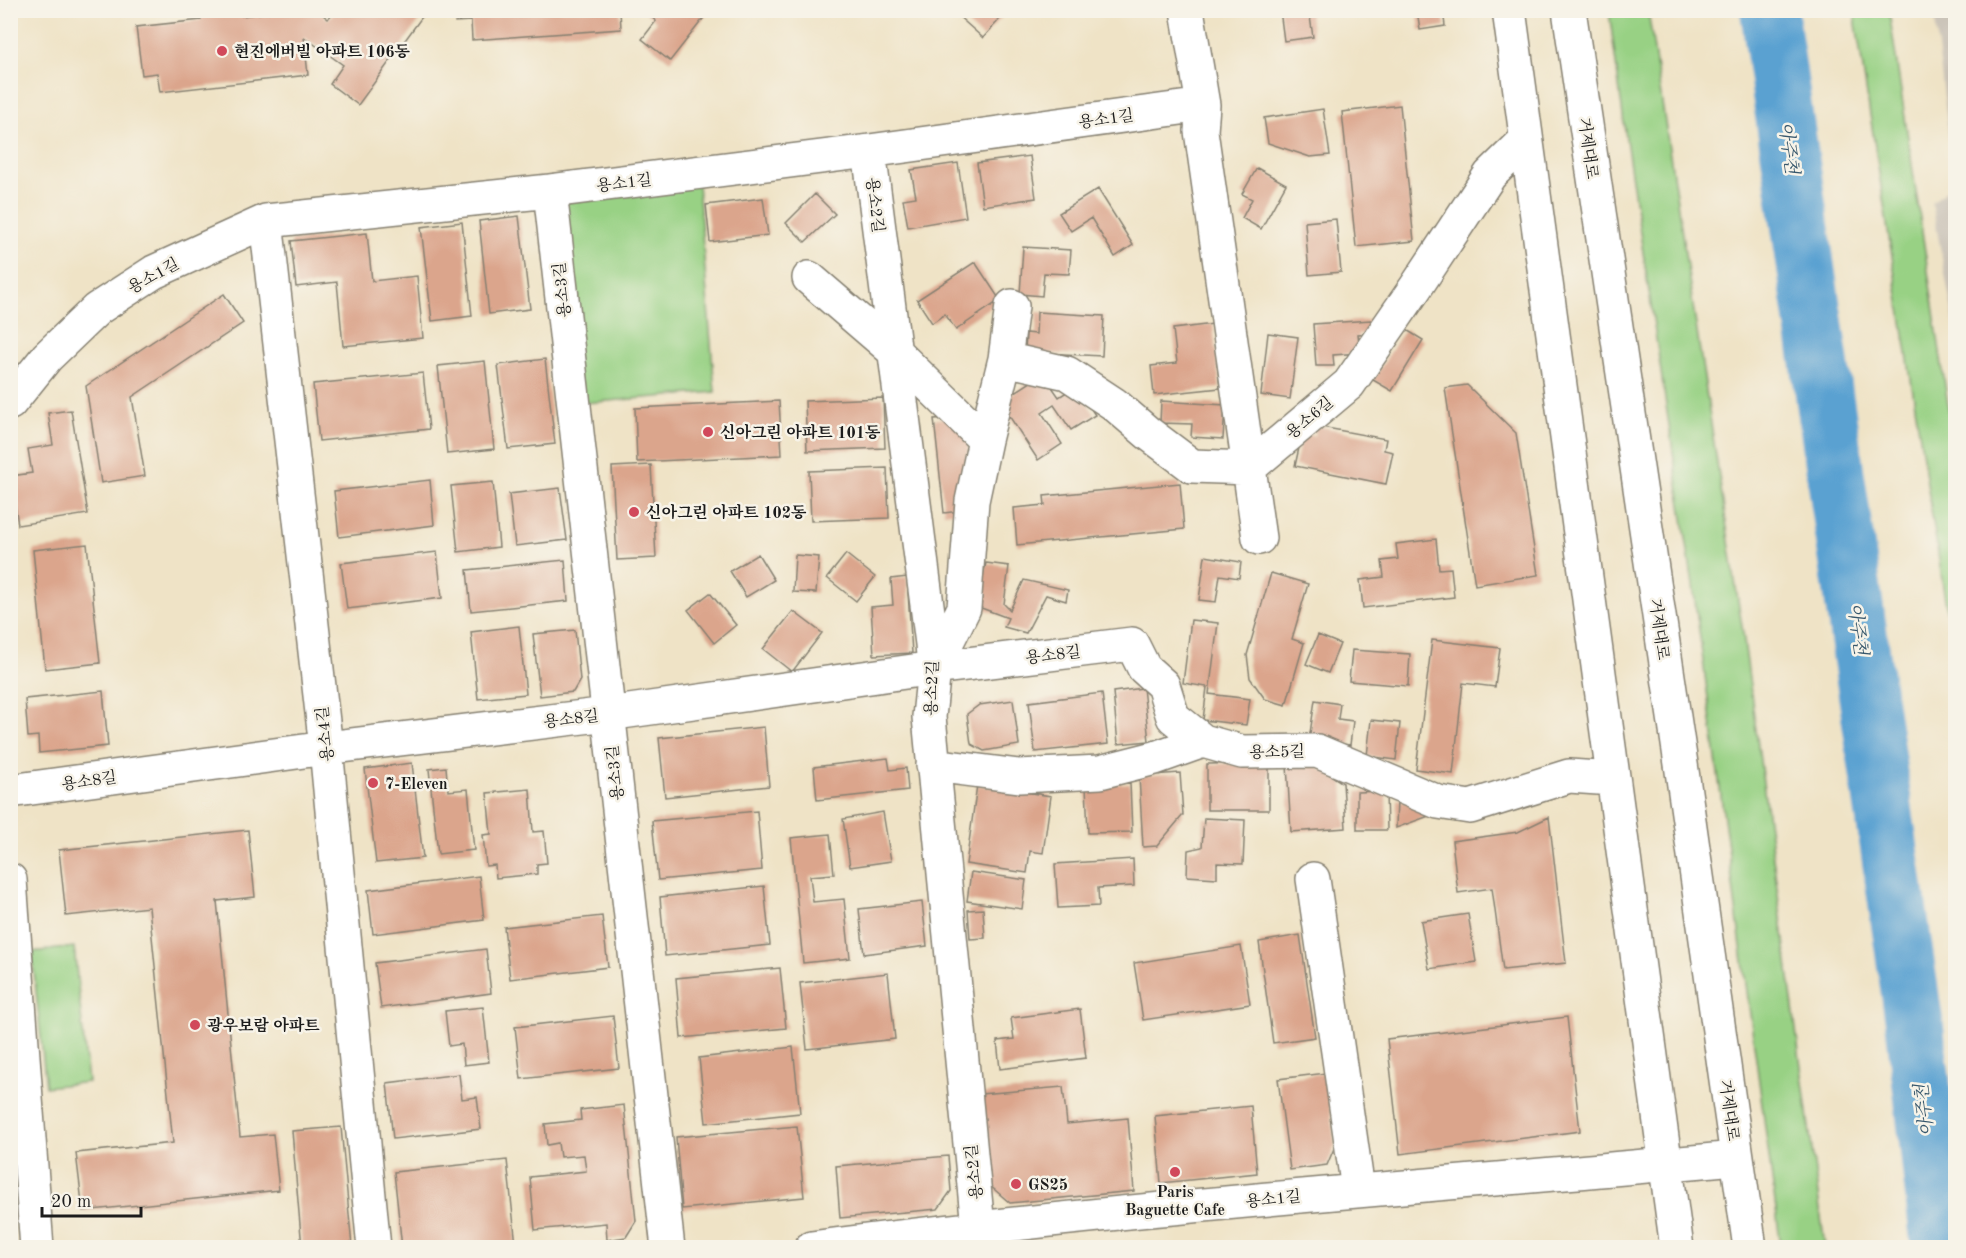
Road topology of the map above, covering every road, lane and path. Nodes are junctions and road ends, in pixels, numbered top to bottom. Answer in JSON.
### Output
{"nodes":[{"id":1,"x":1187,"y":10,"type":"edge"},
{"id":2,"x":1509,"y":10,"type":"edge"},
{"id":3,"x":1569,"y":10,"type":"edge"},
{"id":4,"x":1203,"y":105,"type":"junction"},
{"id":5,"x":1526,"y":140,"type":"junction"},
{"id":6,"x":869,"y":151,"type":"junction"},
{"id":7,"x":550,"y":191,"type":"junction"},
{"id":8,"x":266,"y":220,"type":"junction"},
{"id":9,"x":809,"y":278,"type":"dead end"},
{"id":10,"x":1012,"y":306,"type":"dead end"},
{"id":11,"x":894,"y":351,"type":"junction"},
{"id":12,"x":1005,"y":359,"type":"junction"},
{"id":13,"x":10,"y":403,"type":"edge"},
{"id":14,"x":985,"y":440,"type":"junction"},
{"id":15,"x":1249,"y":468,"type":"junction"},
{"id":16,"x":1259,"y":538,"type":"dead end"},
{"id":17,"x":934,"y":668,"type":"junction"},
{"id":18,"x":608,"y":714,"type":"junction"},
{"id":19,"x":1203,"y":741,"type":"junction"},
{"id":20,"x":326,"y":748,"type":"junction"},
{"id":21,"x":933,"y":765,"type":"junction"},
{"id":22,"x":1613,"y":779,"type":"junction"},
{"id":23,"x":10,"y":791,"type":"edge"},
{"id":24,"x":1313,"y":879,"type":"dead end"},
{"id":25,"x":10,"y":880,"type":"edge"},
{"id":26,"x":12,"y":932,"type":"edge"},
{"id":27,"x":1737,"y":1158,"type":"junction"},
{"id":28,"x":1665,"y":1164,"type":"junction"},
{"id":29,"x":1358,"y":1190,"type":"junction"},
{"id":30,"x":978,"y":1227,"type":"junction"},
{"id":31,"x":874,"y":1244,"type":"edge"},
{"id":32,"x":38,"y":1248,"type":"edge"},
{"id":33,"x":374,"y":1248,"type":"edge"},
{"id":34,"x":668,"y":1248,"type":"edge"},
{"id":35,"x":811,"y":1248,"type":"edge"},
{"id":36,"x":1677,"y":1248,"type":"edge"},
{"id":37,"x":1750,"y":1248,"type":"edge"}],
"edges":[{"from":1,"to":4,"type":"street"},
{"from":2,"to":5,"type":"street"},
{"from":3,"to":27,"type":"street","name":"거제대로"},
{"from":4,"to":6,"type":"street","name":"용소1길"},
{"from":4,"to":15,"type":"street"},
{"from":5,"to":15,"type":"street","name":"용소6길"},
{"from":5,"to":22,"type":"street"},
{"from":6,"to":7,"type":"street","name":"용소1길"},
{"from":6,"to":11,"type":"street","name":"용소2길"},
{"from":7,"to":8,"type":"street","name":"용소1길"},
{"from":7,"to":18,"type":"street","name":"용소3길"},
{"from":8,"to":13,"type":"street","name":"용소1길"},
{"from":8,"to":20,"type":"street","name":"용소4길"},
{"from":9,"to":11,"type":"street"},
{"from":10,"to":12,"type":"street"},
{"from":11,"to":14,"type":"street"},
{"from":11,"to":17,"type":"street","name":"용소2길"},
{"from":12,"to":14,"type":"street"},
{"from":12,"to":15,"type":"street"},
{"from":14,"to":17,"type":"street"},
{"from":15,"to":16,"type":"street"},
{"from":17,"to":18,"type":"street","name":"용소8길"},
{"from":17,"to":19,"type":"street","name":"용소8길"},
{"from":17,"to":21,"type":"street","name":"용소2길"},
{"from":18,"to":20,"type":"street","name":"용소8길"},
{"from":18,"to":34,"type":"street","name":"용소3길"},
{"from":19,"to":21,"type":"street"},
{"from":19,"to":22,"type":"street","name":"용소5길"},
{"from":20,"to":23,"type":"street","name":"용소8길"},
{"from":20,"to":33,"type":"street","name":"용소4길"},
{"from":21,"to":30,"type":"street","name":"용소2길"},
{"from":22,"to":28,"type":"street"},
{"from":24,"to":29,"type":"street"},
{"from":25,"to":26,"type":"street"},
{"from":26,"to":32,"type":"street"},
{"from":27,"to":28,"type":"street","name":"용소1길"},
{"from":27,"to":37,"type":"street","name":"거제대로"},
{"from":28,"to":29,"type":"street","name":"용소1길"},
{"from":28,"to":36,"type":"street"},
{"from":29,"to":30,"type":"street","name":"용소1길"},
{"from":30,"to":31,"type":"street","name":"용소1길"},
{"from":31,"to":35,"type":"street","name":"용소1길"}]}
